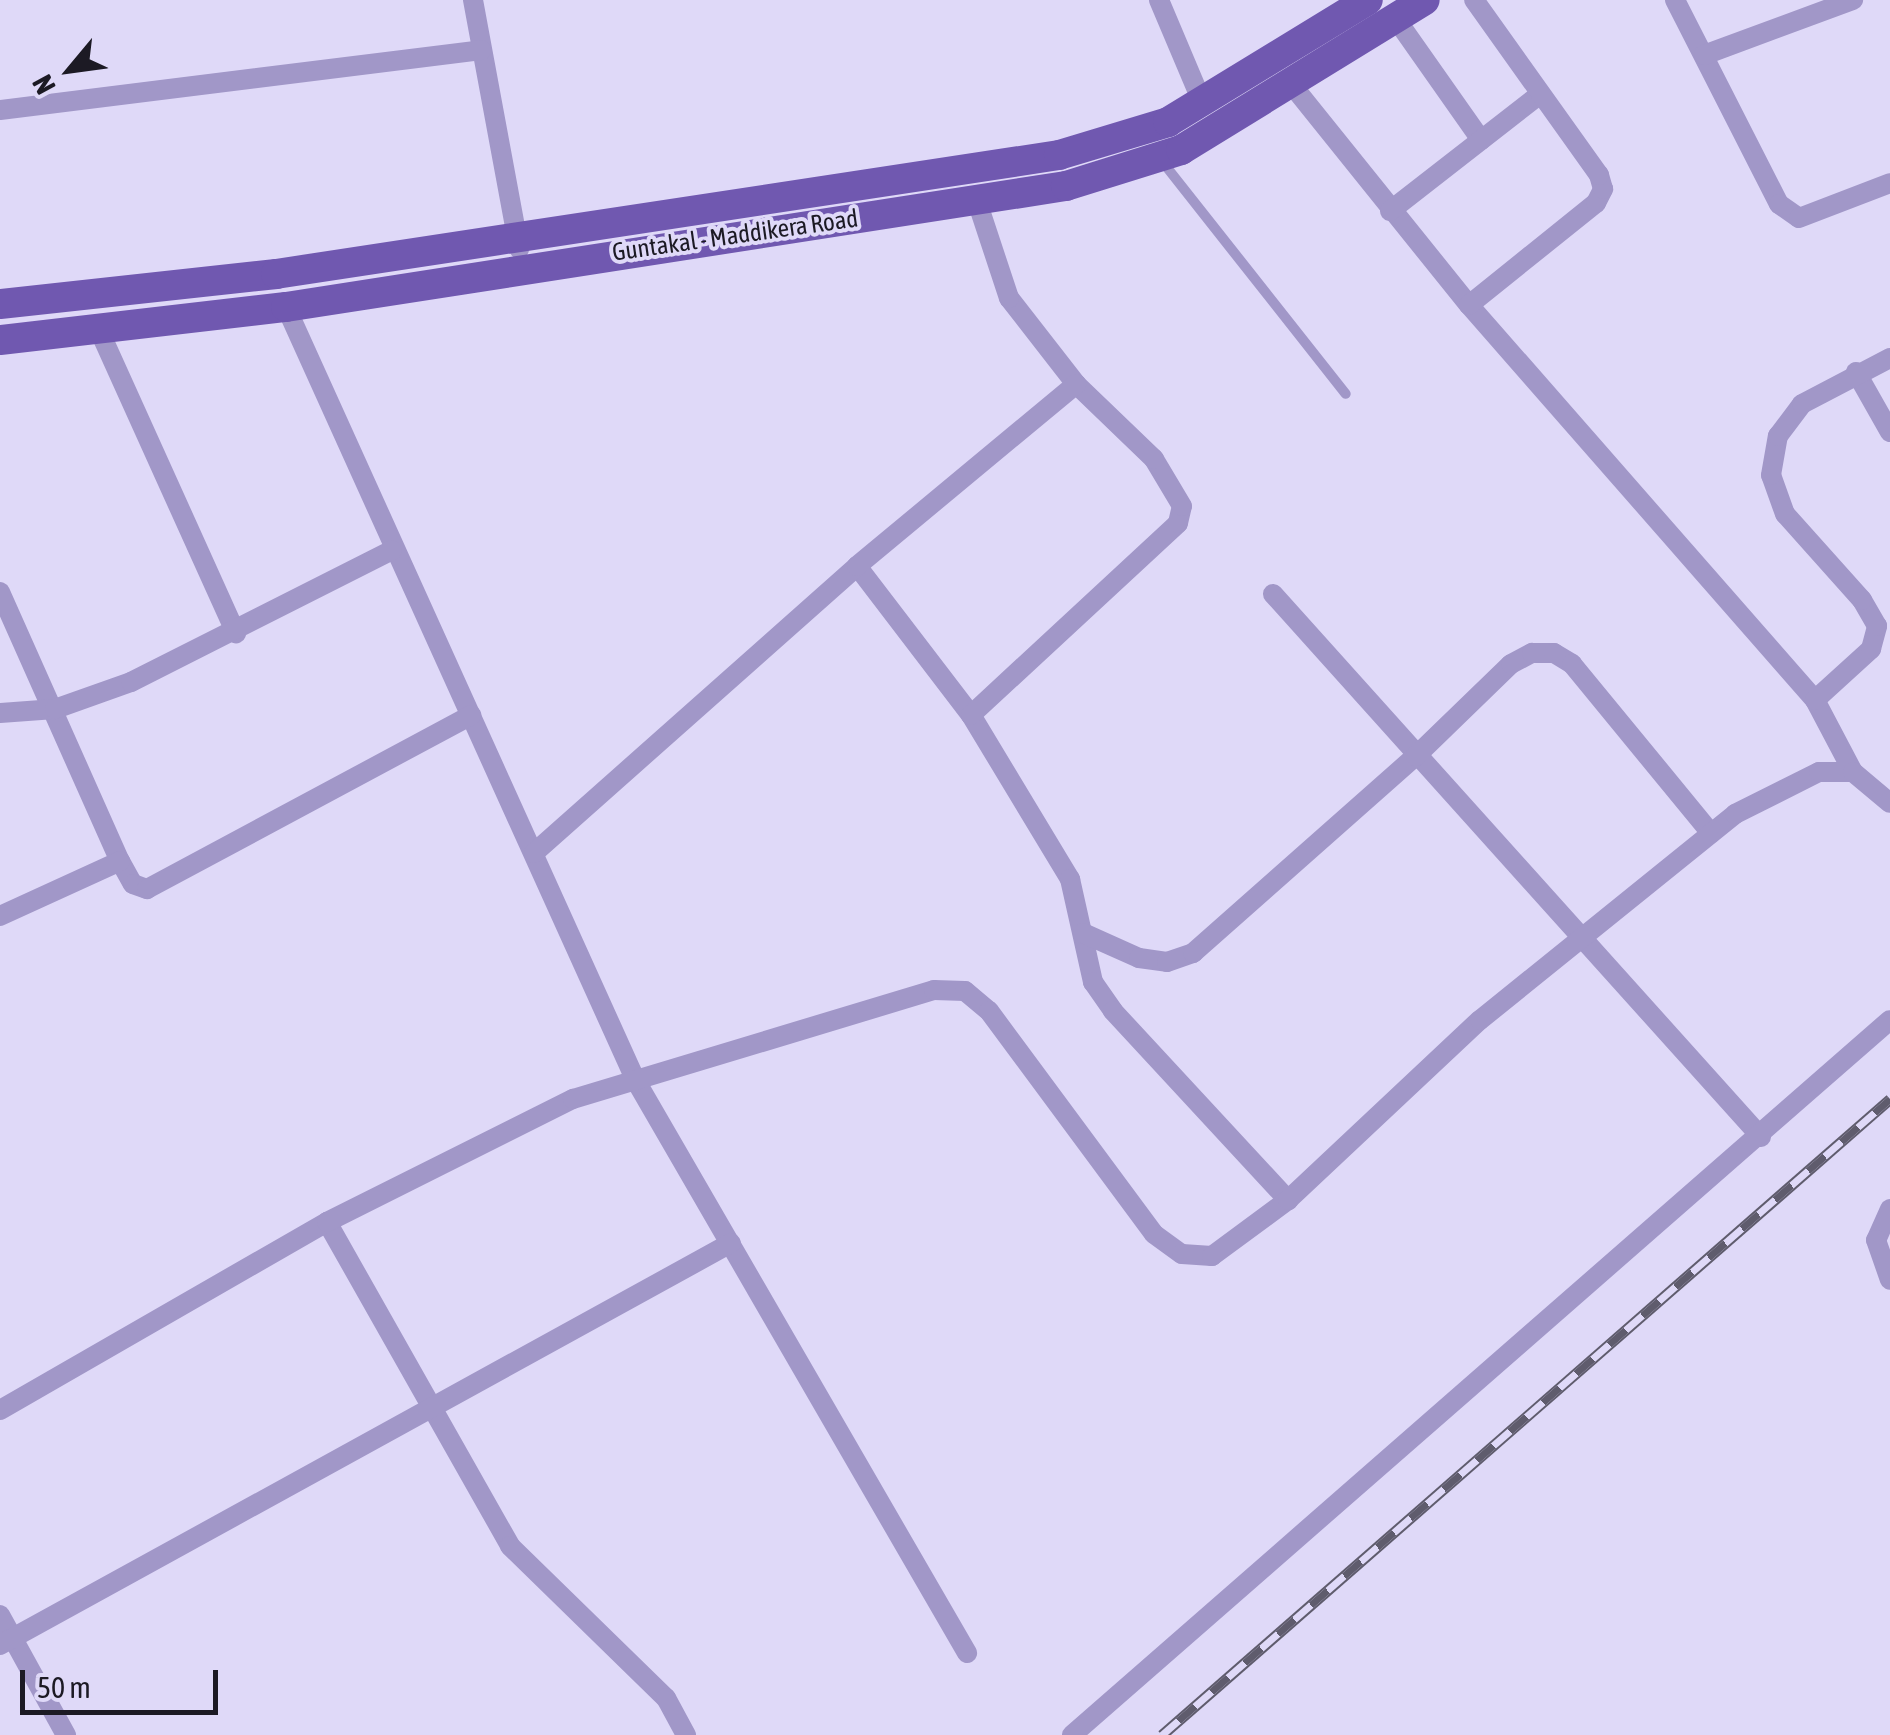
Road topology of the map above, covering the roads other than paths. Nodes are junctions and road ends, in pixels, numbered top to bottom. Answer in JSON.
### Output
{"nodes":[{"id":1,"x":473,"y":0,"type":"edge"},
{"id":2,"x":1159,"y":0,"type":"edge"},
{"id":3,"x":1425,"y":0,"type":"edge"},
{"id":4,"x":1474,"y":0,"type":"edge"},
{"id":5,"x":1675,"y":0,"type":"edge"},
{"id":6,"x":1853,"y":0,"type":"edge"},
{"id":7,"x":1363,"y":1,"type":"edge"},
{"id":8,"x":1396,"y":19,"type":"junction"},
{"id":9,"x":482,"y":50,"type":"junction"},
{"id":10,"x":1704,"y":55,"type":"junction"},
{"id":11,"x":1292,"y":85,"type":"junction"},
{"id":12,"x":1539,"y":95,"type":"junction"},
{"id":13,"x":1203,"y":104,"type":"junction"},
{"id":14,"x":0,"y":110,"type":"edge"},
{"id":15,"x":1482,"y":140,"type":"junction"},
{"id":16,"x":1161,"y":159,"type":"junction"},
{"id":17,"x":1890,"y":183,"type":"edge"},
{"id":18,"x":977,"y":200,"type":"junction"},
{"id":19,"x":1390,"y":210,"type":"junction"},
{"id":20,"x":517,"y":233,"type":"junction"},
{"id":21,"x":520,"y":266,"type":"junction"},
{"id":22,"x":0,"y":304,"type":"edge"},
{"id":23,"x":1469,"y":305,"type":"junction"},
{"id":24,"x":286,"y":307,"type":"junction"},
{"id":25,"x":99,"y":330,"type":"junction"},
{"id":26,"x":0,"y":340,"type":"edge"},
{"id":27,"x":1890,"y":358,"type":"edge"},
{"id":28,"x":1856,"y":372,"type":"junction"},
{"id":29,"x":1076,"y":384,"type":"junction"},
{"id":30,"x":1346,"y":394,"type":"dead end"},
{"id":31,"x":1890,"y":432,"type":"edge"},
{"id":32,"x":392,"y":550,"type":"junction"},
{"id":33,"x":857,"y":566,"type":"junction"},
{"id":34,"x":0,"y":592,"type":"edge"},
{"id":35,"x":1273,"y":594,"type":"dead end"},
{"id":36,"x":236,"y":633,"type":"junction"},
{"id":37,"x":1815,"y":700,"type":"junction"},
{"id":38,"x":55,"y":709,"type":"junction"},
{"id":39,"x":0,"y":713,"type":"edge"},
{"id":40,"x":471,"y":714,"type":"junction"},
{"id":41,"x":971,"y":715,"type":"junction"},
{"id":42,"x":1416,"y":756,"type":"junction"},
{"id":43,"x":1852,"y":772,"type":"junction"},
{"id":44,"x":1890,"y":803,"type":"edge"},
{"id":45,"x":1710,"y":832,"type":"junction"},
{"id":46,"x":534,"y":853,"type":"junction"},
{"id":47,"x":120,"y":861,"type":"junction"},
{"id":48,"x":0,"y":916,"type":"edge"},
{"id":49,"x":1083,"y":933,"type":"junction"},
{"id":50,"x":1581,"y":938,"type":"junction"},
{"id":51,"x":1890,"y":1020,"type":"edge"},
{"id":52,"x":636,"y":1081,"type":"junction"},
{"id":53,"x":1760,"y":1136,"type":"junction"},
{"id":54,"x":1288,"y":1200,"type":"junction"},
{"id":55,"x":1890,"y":1209,"type":"edge"},
{"id":56,"x":327,"y":1222,"type":"junction"},
{"id":57,"x":730,"y":1243,"type":"junction"},
{"id":58,"x":1890,"y":1280,"type":"edge"},
{"id":59,"x":430,"y":1408,"type":"junction"},
{"id":60,"x":0,"y":1410,"type":"edge"},
{"id":61,"x":0,"y":1615,"type":"edge"},
{"id":62,"x":6,"y":1641,"type":"edge"},
{"id":63,"x":967,"y":1653,"type":"dead end"},
{"id":64,"x":66,"y":1735,"type":"edge"},
{"id":65,"x":686,"y":1735,"type":"edge"},
{"id":66,"x":1072,"y":1735,"type":"edge"}],
"edges":[{"from":1,"to":9,"type":"street"},
{"from":2,"to":13,"type":"street"},
{"from":3,"to":8,"type":"main road","name":"Guntakal - Maddikera Road"},
{"from":4,"to":12,"type":"street"},
{"from":5,"to":10,"type":"street"},
{"from":6,"to":10,"type":"street"},
{"from":7,"to":13,"type":"main road","name":"Guntakal - Maddikera Road"},
{"from":8,"to":11,"type":"main road","name":"Guntakal - Maddikera Road"},
{"from":8,"to":15,"type":"street"},
{"from":9,"to":14,"type":"street"},
{"from":9,"to":20,"type":"street"},
{"from":10,"to":17,"type":"street"},
{"from":11,"to":16,"type":"main road","name":"Guntakal - Maddikera Road"},
{"from":11,"to":19,"type":"street"},
{"from":12,"to":15,"type":"street"},
{"from":12,"to":23,"type":"street"},
{"from":13,"to":20,"type":"main road","name":"Guntakal - Maddikera Road"},
{"from":15,"to":19,"type":"street"},
{"from":16,"to":18,"type":"main road","name":"Guntakal - Maddikera Road"},
{"from":16,"to":30,"type":"lane"},
{"from":18,"to":21,"type":"main road","name":"Guntakal - Maddikera Road"},
{"from":18,"to":29,"type":"street"},
{"from":19,"to":23,"type":"street"},
{"from":20,"to":21,"type":"street"},
{"from":20,"to":22,"type":"main road","name":"Guntakal - Maddikera Road"},
{"from":21,"to":24,"type":"main road","name":"Guntakal - Maddikera Road"},
{"from":23,"to":37,"type":"street"},
{"from":24,"to":25,"type":"main road","name":"Guntakal - Maddikera Road"},
{"from":24,"to":32,"type":"street"},
{"from":25,"to":26,"type":"main road","name":"Guntakal - Maddikera Road"},
{"from":25,"to":36,"type":"street"},
{"from":27,"to":28,"type":"street"},
{"from":28,"to":31,"type":"street"},
{"from":28,"to":37,"type":"street"},
{"from":29,"to":33,"type":"street"},
{"from":29,"to":41,"type":"street"},
{"from":32,"to":36,"type":"street"},
{"from":32,"to":40,"type":"street"},
{"from":33,"to":41,"type":"street"},
{"from":33,"to":46,"type":"street"},
{"from":34,"to":38,"type":"street"},
{"from":35,"to":42,"type":"street"},
{"from":36,"to":38,"type":"street"},
{"from":37,"to":43,"type":"street"},
{"from":38,"to":39,"type":"street"},
{"from":38,"to":47,"type":"street"},
{"from":40,"to":46,"type":"street"},
{"from":40,"to":47,"type":"street"},
{"from":41,"to":49,"type":"street"},
{"from":42,"to":45,"type":"street"},
{"from":42,"to":49,"type":"street"},
{"from":42,"to":50,"type":"street"},
{"from":43,"to":44,"type":"street"},
{"from":43,"to":45,"type":"street"},
{"from":45,"to":50,"type":"street"},
{"from":46,"to":52,"type":"street"},
{"from":47,"to":48,"type":"street"},
{"from":49,"to":54,"type":"street"},
{"from":50,"to":53,"type":"street"},
{"from":50,"to":54,"type":"street"},
{"from":51,"to":53,"type":"street"},
{"from":52,"to":54,"type":"street"},
{"from":52,"to":56,"type":"street"},
{"from":52,"to":57,"type":"street"},
{"from":53,"to":66,"type":"street"},
{"from":55,"to":58,"type":"street"},
{"from":56,"to":59,"type":"street"},
{"from":56,"to":60,"type":"street"},
{"from":57,"to":59,"type":"street"},
{"from":57,"to":63,"type":"street"},
{"from":59,"to":62,"type":"street"},
{"from":59,"to":65,"type":"street"},
{"from":61,"to":62,"type":"street"},
{"from":62,"to":64,"type":"street"}]}
